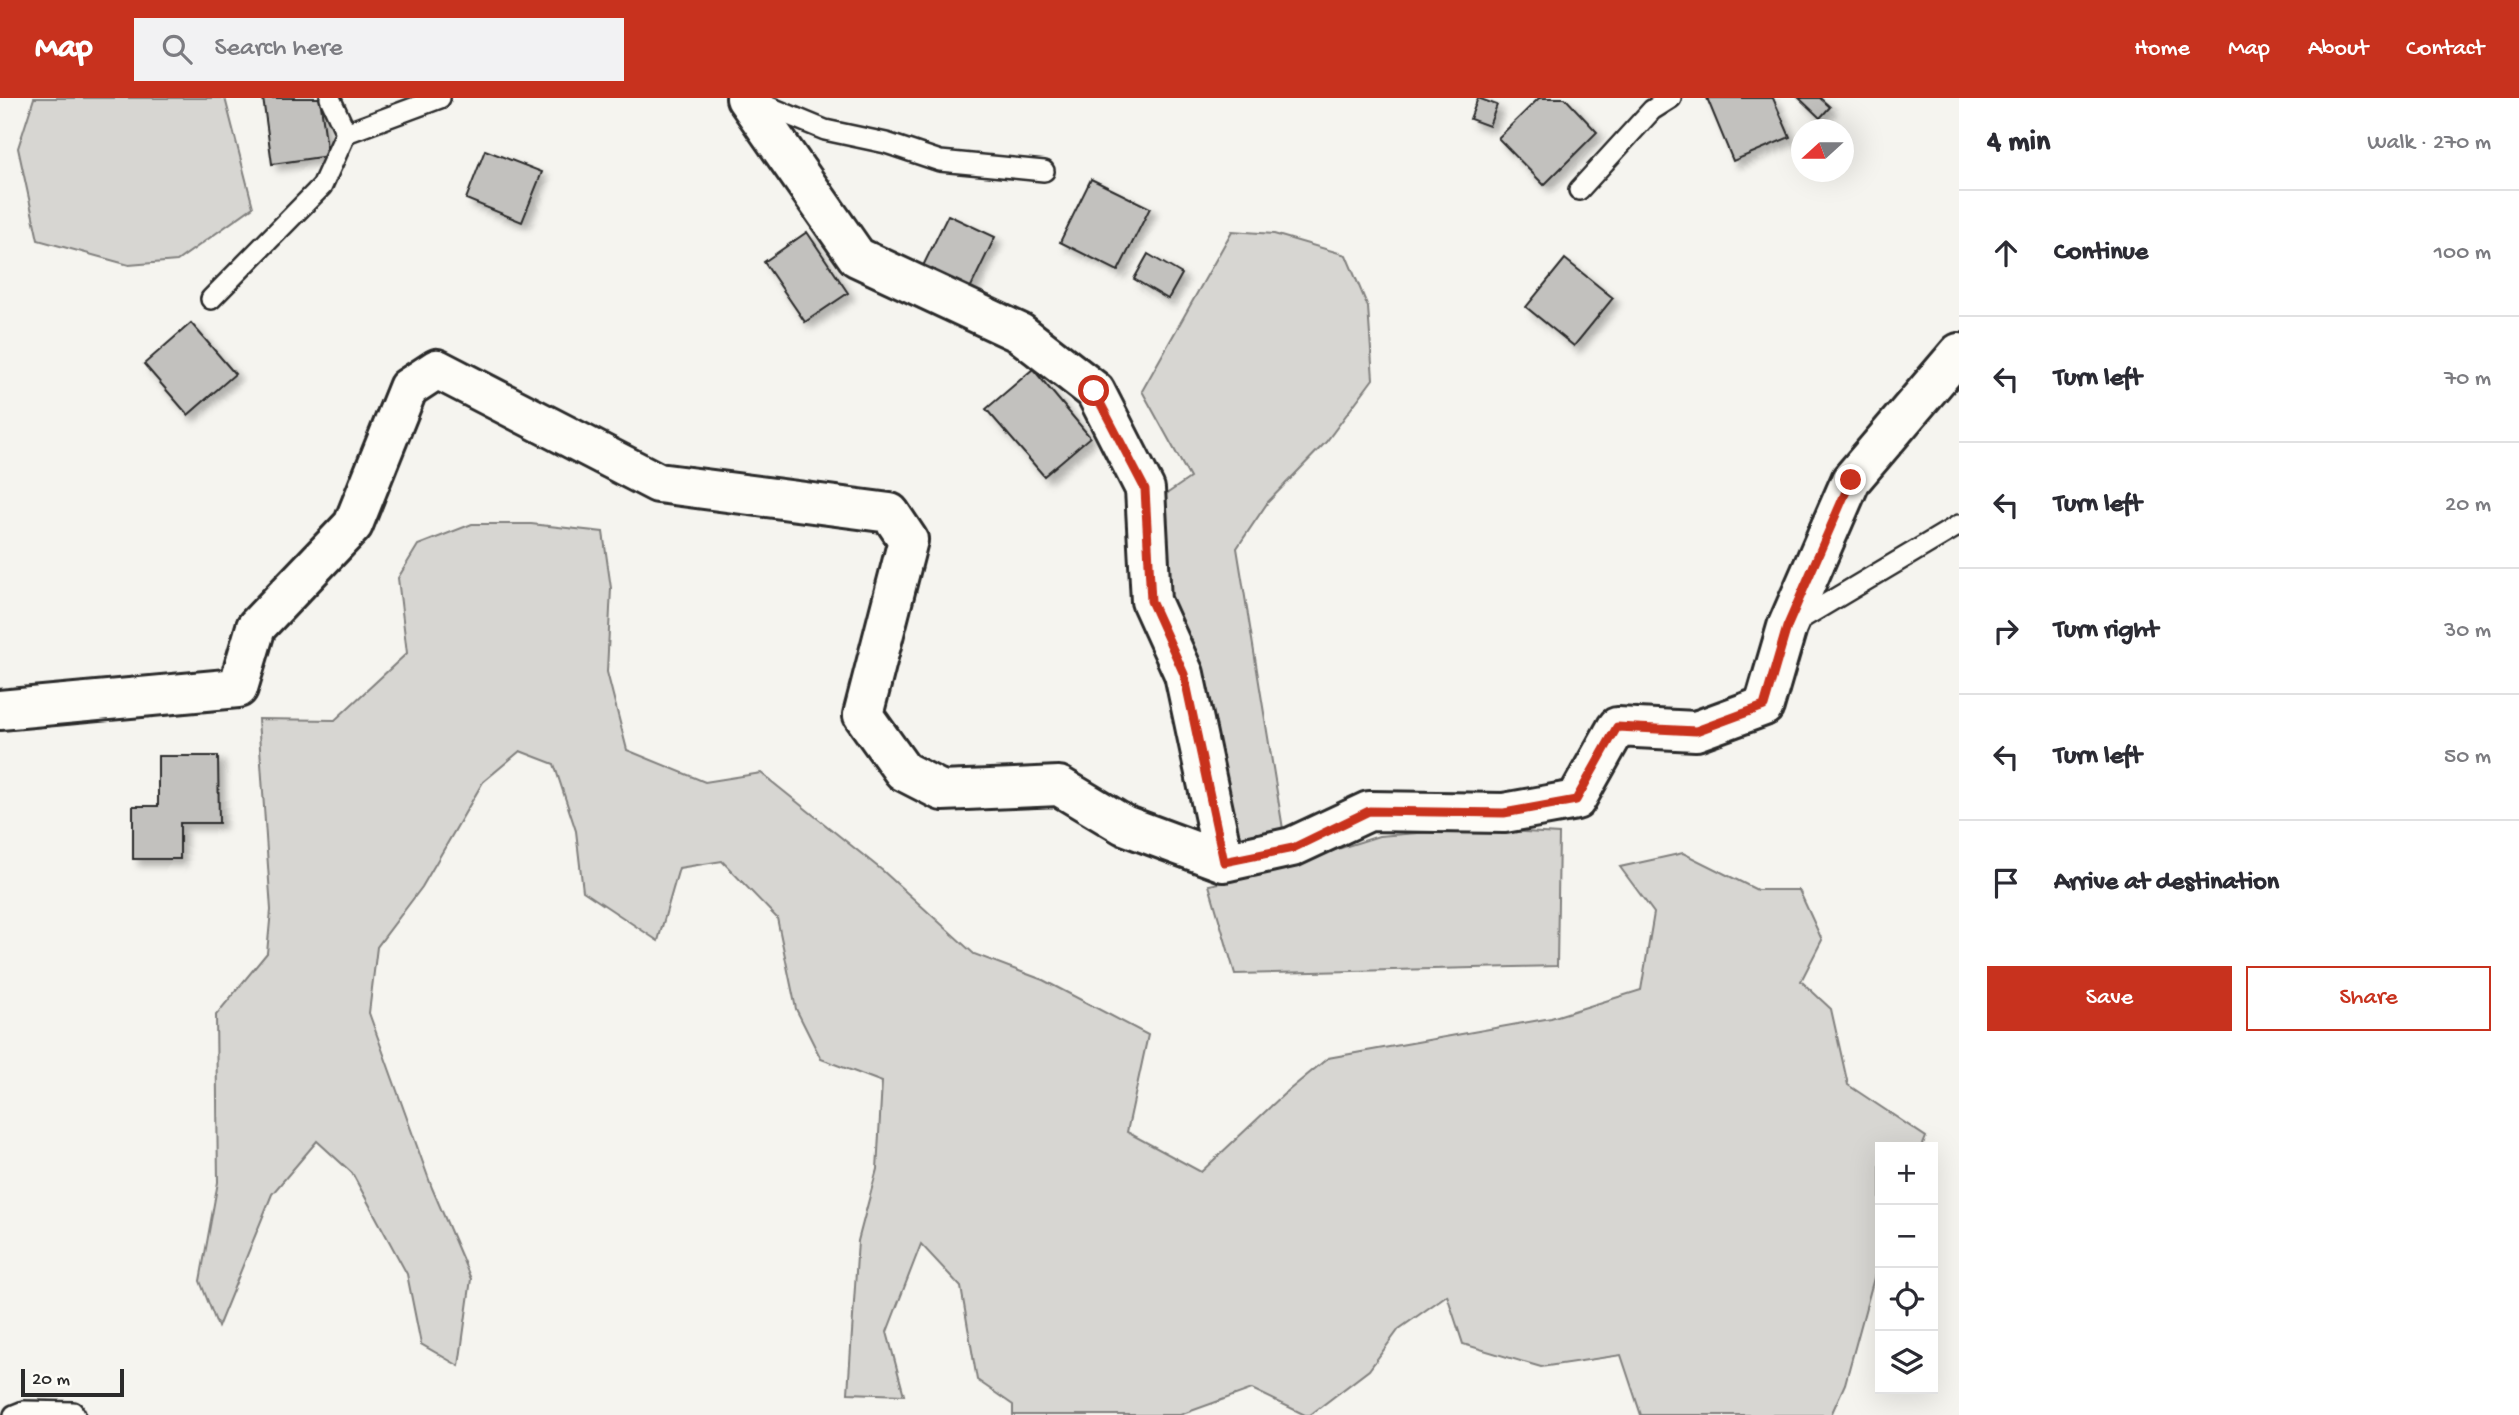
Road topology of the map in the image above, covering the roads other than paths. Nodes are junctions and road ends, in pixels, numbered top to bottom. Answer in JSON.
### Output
{"nodes":[{"id":1,"x":330,"y":98,"type":"edge"},
{"id":2,"x":440,"y":98,"type":"edge"},
{"id":3,"x":747,"y":98,"type":"edge"},
{"id":4,"x":1671,"y":98,"type":"edge"},
{"id":5,"x":346,"y":133,"type":"junction"},
{"id":6,"x":1044,"y":172,"type":"dead end"},
{"id":7,"x":1579,"y":190,"type":"dead end"},
{"id":8,"x":211,"y":299,"type":"dead end"},
{"id":9,"x":1959,"y":353,"type":"edge"},
{"id":10,"x":1959,"y":525,"type":"edge"},
{"id":11,"x":1787,"y":627,"type":"junction"},
{"id":12,"x":0,"y":710,"type":"edge"},
{"id":13,"x":1224,"y":862,"type":"junction"},
{"id":14,"x":14,"y":1415,"type":"edge"},
{"id":15,"x":75,"y":1415,"type":"edge"}],
"edges":[{"from":1,"to":5,"type":"lane"},
{"from":2,"to":5,"type":"lane"},
{"from":3,"to":6,"type":"lane"},
{"from":3,"to":13,"type":"street"},
{"from":4,"to":7,"type":"lane"},
{"from":5,"to":8,"type":"lane"},
{"from":9,"to":11,"type":"street"},
{"from":10,"to":11,"type":"lane"},
{"from":11,"to":13,"type":"street"},
{"from":12,"to":13,"type":"street"},
{"from":14,"to":15,"type":"lane"}]}
